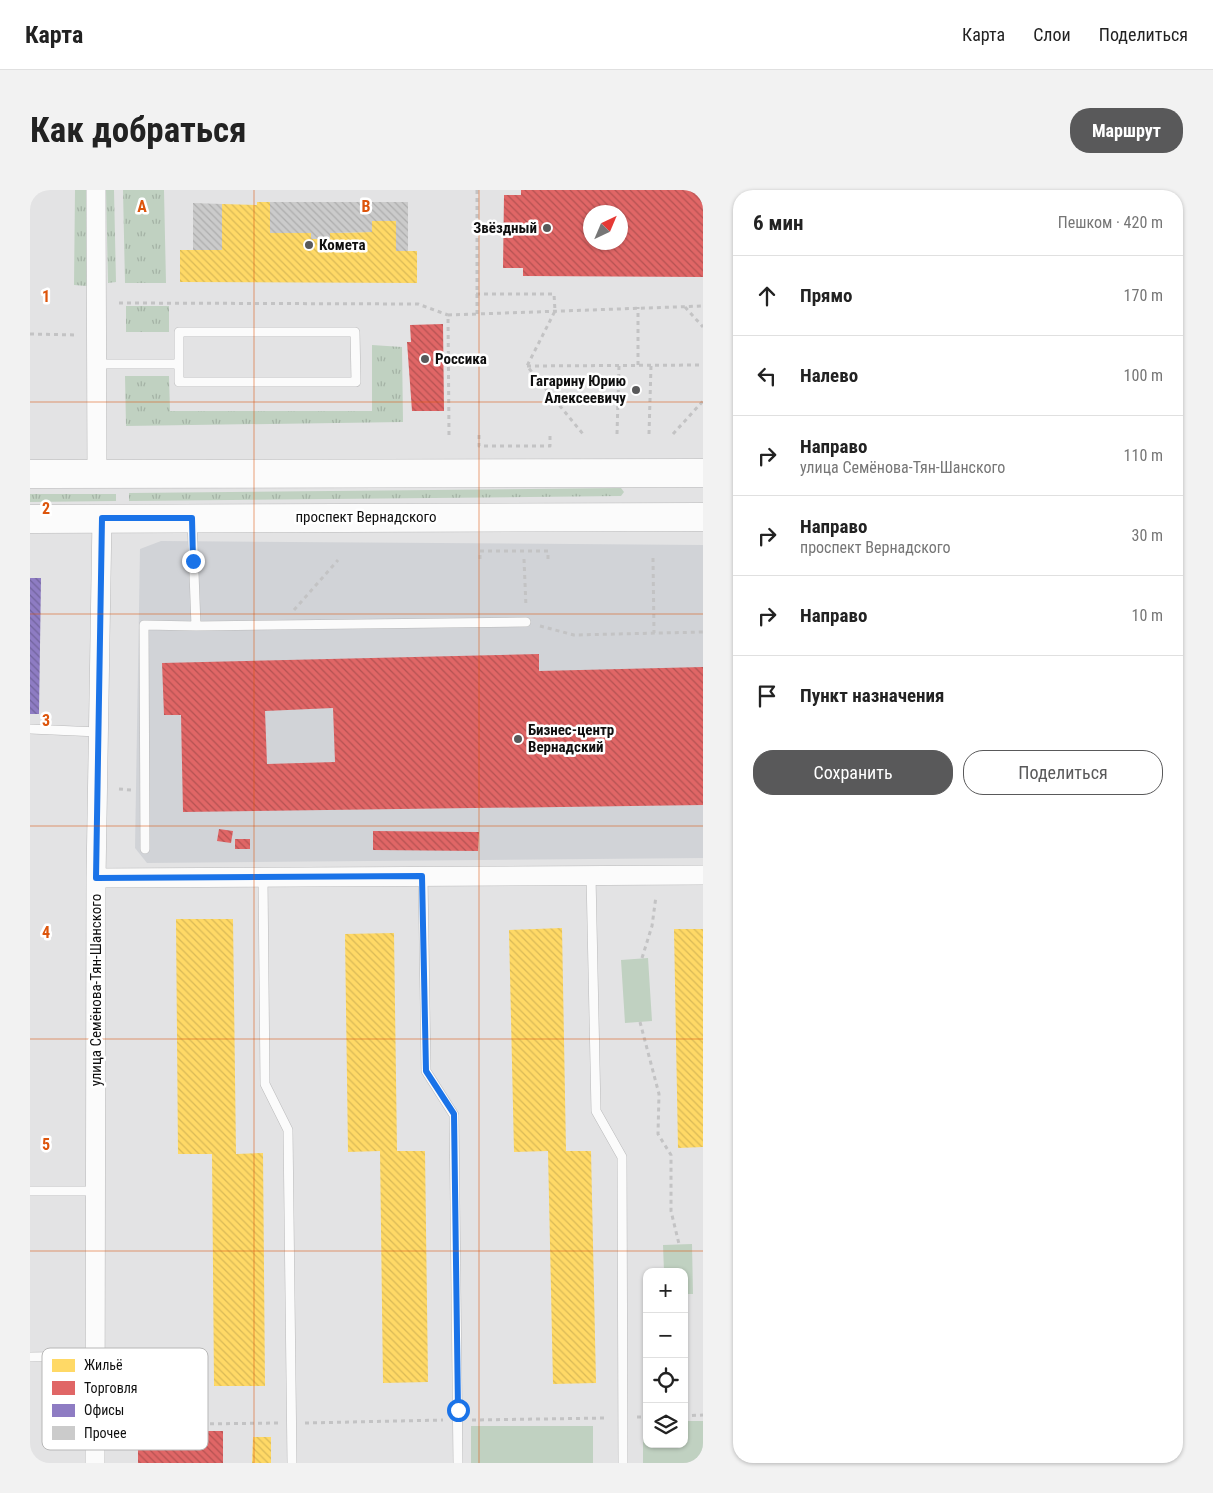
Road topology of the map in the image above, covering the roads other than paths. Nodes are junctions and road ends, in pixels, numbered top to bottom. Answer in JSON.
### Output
{"nodes":[{"id":1,"x":96,"y":190,"type":"edge"},
{"id":2,"x":97,"y":364,"type":"junction"},
{"id":3,"x":179,"y":364,"type":"junction"},
{"id":4,"x":703,"y":473,"type":"edge"},
{"id":5,"x":30,"y":474,"type":"edge"},
{"id":6,"x":98,"y":474,"type":"junction"},
{"id":7,"x":703,"y":517,"type":"edge"},
{"id":8,"x":102,"y":518,"type":"junction"},
{"id":9,"x":192,"y":518,"type":"junction"},
{"id":10,"x":30,"y":519,"type":"edge"},
{"id":11,"x":526,"y":622,"type":"road end"},
{"id":12,"x":196,"y":626,"type":"junction"},
{"id":13,"x":30,"y":729,"type":"edge"},
{"id":14,"x":98,"y":732,"type":"junction"},
{"id":15,"x":144,"y":849,"type":"dead end"},
{"id":16,"x":703,"y":875,"type":"edge"},
{"id":17,"x":422,"y":876,"type":"junction"},
{"id":18,"x":591,"y":876,"type":"junction"},
{"id":19,"x":263,"y":877,"type":"junction"},
{"id":20,"x":96,"y":878,"type":"junction"},
{"id":21,"x":96,"y":1191,"type":"junction"},
{"id":22,"x":30,"y":1192,"type":"edge"},
{"id":23,"x":96,"y":1348,"type":"edge"},
{"id":24,"x":96,"y":1450,"type":"edge"},
{"id":25,"x":96,"y":1463,"type":"edge"},
{"id":26,"x":292,"y":1463,"type":"edge"},
{"id":27,"x":458,"y":1463,"type":"edge"},
{"id":28,"x":623,"y":1463,"type":"edge"}],
"edges":[{"from":1,"to":2,"type":"street"},
{"from":2,"to":3,"type":"lane"},
{"from":2,"to":6,"type":"street"},
{"from":3,"to":3,"type":"lane"},
{"from":4,"to":6,"type":"main road"},
{"from":5,"to":6,"type":"main road"},
{"from":7,"to":9,"type":"main road","name":"проспект Вернадского"},
{"from":8,"to":9,"type":"main road","name":"проспект Вернадского"},
{"from":8,"to":10,"type":"main road","name":"проспект Вернадского"},
{"from":8,"to":14,"type":"street","name":"улица Семёнова-Тян-Шанского"},
{"from":9,"to":12,"type":"lane"},
{"from":11,"to":12,"type":"lane"},
{"from":12,"to":15,"type":"lane"},
{"from":13,"to":14,"type":"lane"},
{"from":14,"to":20,"type":"street","name":"улица Семёнова-Тян-Шанского"},
{"from":16,"to":18,"type":"street"},
{"from":17,"to":18,"type":"street"},
{"from":17,"to":19,"type":"street"},
{"from":17,"to":27,"type":"lane"},
{"from":18,"to":28,"type":"lane"},
{"from":19,"to":20,"type":"street"},
{"from":19,"to":26,"type":"lane"},
{"from":20,"to":21,"type":"street","name":"улица Семёнова-Тян-Шанского"},
{"from":21,"to":22,"type":"lane"},
{"from":21,"to":23,"type":"street","name":"улица Семёнова-Тян-Шанского"},
{"from":24,"to":25,"type":"street","name":"улица Семёнова-Тян-Шанского"}]}
